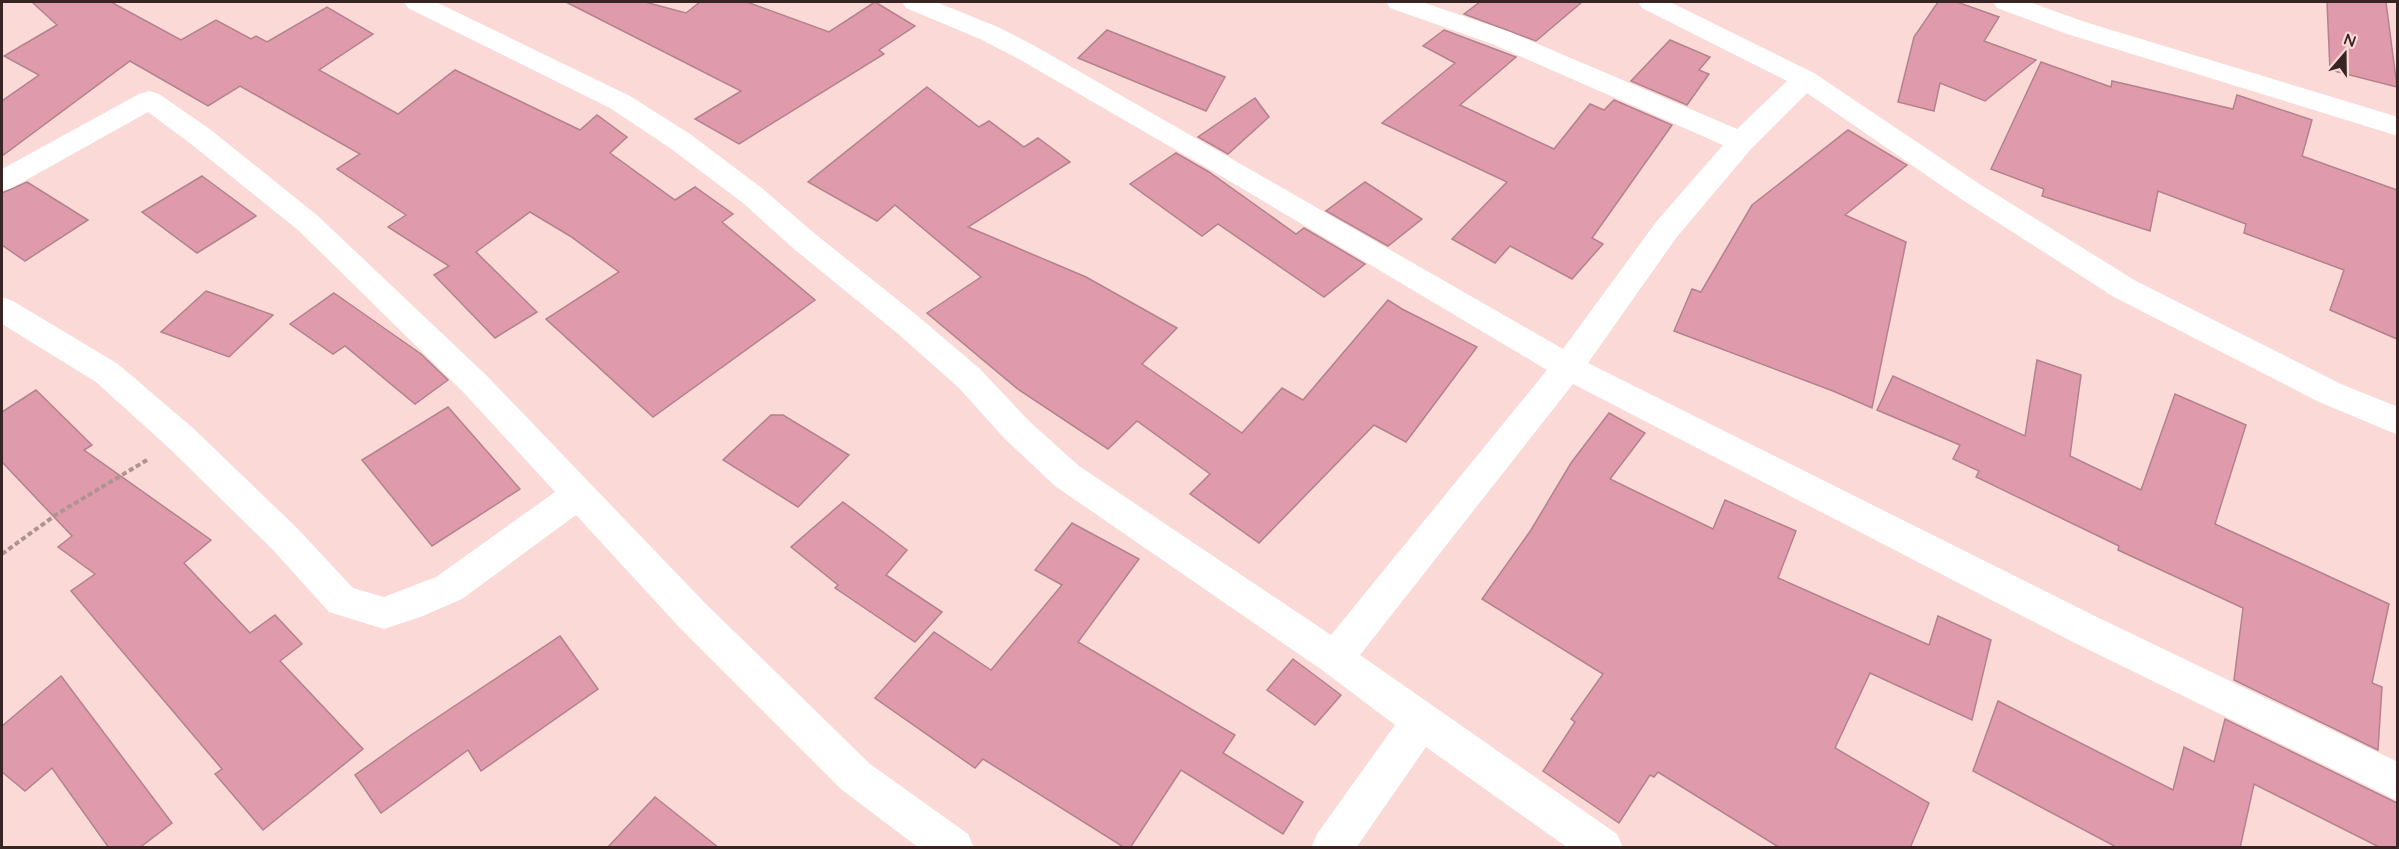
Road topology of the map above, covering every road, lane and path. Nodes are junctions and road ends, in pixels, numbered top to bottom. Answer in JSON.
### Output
{"nodes":[{"id":1,"x":417,"y":2,"type":"edge"},
{"id":2,"x":915,"y":2,"type":"edge"},
{"id":3,"x":1399,"y":2,"type":"edge"},
{"id":4,"x":1651,"y":2,"type":"edge"},
{"id":5,"x":2006,"y":2,"type":"edge"},
{"id":6,"x":1804,"y":79,"type":"junction"},
{"id":7,"x":2397,"y":127,"type":"edge"},
{"id":8,"x":1741,"y":142,"type":"junction"},
{"id":9,"x":2,"y":181,"type":"edge"},
{"id":10,"x":2,"y":309,"type":"edge"},
{"id":11,"x":1568,"y":367,"type":"junction"},
{"id":12,"x":2397,"y":422,"type":"edge"},
{"id":13,"x":182,"y":439,"type":"junction"},
{"id":14,"x":578,"y":495,"type":"junction"},
{"id":15,"x":2,"y":554,"type":"edge"},
{"id":16,"x":1335,"y":658,"type":"junction"},
{"id":17,"x":1421,"y":721,"type":"junction"},
{"id":18,"x":2397,"y":782,"type":"edge"},
{"id":19,"x":954,"y":848,"type":"edge"},
{"id":20,"x":1331,"y":848,"type":"edge"},
{"id":21,"x":1603,"y":848,"type":"edge"}],
"edges":[{"from":1,"to":16,"type":"street"},
{"from":2,"to":11,"type":"street"},
{"from":3,"to":8,"type":"street"},
{"from":4,"to":6,"type":"street"},
{"from":5,"to":7,"type":"street"},
{"from":6,"to":8,"type":"street"},
{"from":6,"to":12,"type":"street"},
{"from":8,"to":11,"type":"street"},
{"from":9,"to":14,"type":"street"},
{"from":10,"to":13,"type":"street"},
{"from":11,"to":16,"type":"street"},
{"from":11,"to":18,"type":"street"},
{"from":13,"to":14,"type":"street"},
{"from":13,"to":15,"type":"path"},
{"from":14,"to":19,"type":"street"},
{"from":16,"to":17,"type":"street"},
{"from":17,"to":20,"type":"street"},
{"from":17,"to":21,"type":"street"}]}
